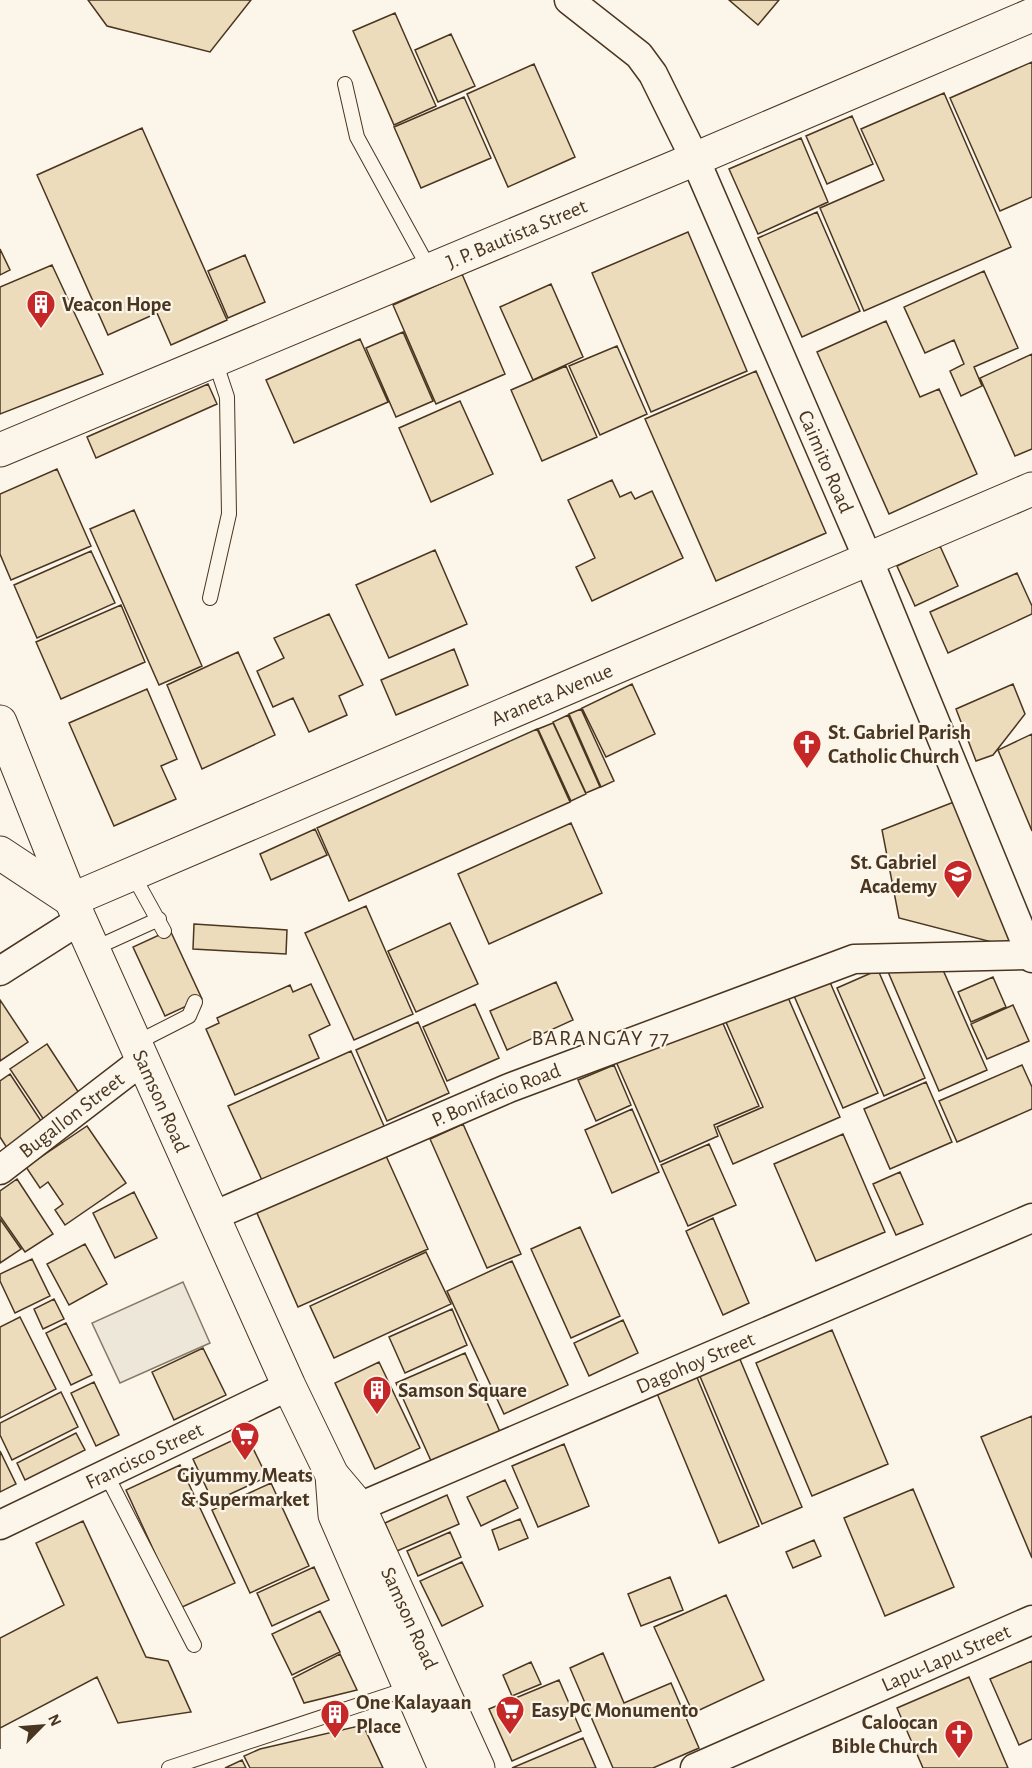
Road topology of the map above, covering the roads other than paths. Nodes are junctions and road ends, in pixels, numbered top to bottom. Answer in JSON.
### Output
{"nodes":[{"id":1,"x":569,"y":0,"type":"edge"},
{"id":2,"x":1032,"y":15,"type":"edge"},
{"id":3,"x":345,"y":84,"type":"dead end"},
{"id":4,"x":695,"y":159,"type":"junction"},
{"id":5,"x":430,"y":270,"type":"junction"},
{"id":6,"x":215,"y":361,"type":"junction"},
{"id":7,"x":0,"y":450,"type":"edge"},
{"id":8,"x":1032,"y":489,"type":"edge"},
{"id":9,"x":869,"y":561,"type":"junction"},
{"id":10,"x":210,"y":598,"type":"dead end"},
{"id":11,"x":0,"y":722,"type":"edge"},
{"id":12,"x":0,"y":853,"type":"edge"},
{"id":13,"x":133,"y":875,"type":"junction"},
{"id":14,"x":76,"y":910,"type":"junction"},
{"id":15,"x":93,"y":950,"type":"junction"},
{"id":16,"x":1032,"y":956,"type":"edge"},
{"id":17,"x":0,"y":971,"type":"edge"},
{"id":18,"x":195,"y":1002,"type":"dead end"},
{"id":19,"x":139,"y":1051,"type":"junction"},
{"id":20,"x":0,"y":1170,"type":"edge"},
{"id":21,"x":213,"y":1216,"type":"junction"},
{"id":22,"x":1032,"y":1218,"type":"edge"},
{"id":23,"x":289,"y":1386,"type":"junction"},
{"id":24,"x":105,"y":1474,"type":"junction"},
{"id":25,"x":332,"y":1475,"type":"junction"},
{"id":26,"x":359,"y":1507,"type":"junction"},
{"id":27,"x":0,"y":1525,"type":"edge"},
{"id":28,"x":1032,"y":1620,"type":"edge"},
{"id":29,"x":194,"y":1645,"type":"dead end"},
{"id":30,"x":410,"y":1688,"type":"junction"},
{"id":31,"x":169,"y":1768,"type":"edge"},
{"id":32,"x":445,"y":1768,"type":"edge"},
{"id":33,"x":478,"y":1768,"type":"edge"},
{"id":34,"x":695,"y":1768,"type":"edge"}],
"edges":[{"from":1,"to":4,"type":"street","name":"Caimito Road"},
{"from":2,"to":4,"type":"main road","name":"J. P. Bautista Street"},
{"from":3,"to":5,"type":"lane"},
{"from":4,"to":5,"type":"main road","name":"J. P. Bautista Street"},
{"from":4,"to":9,"type":"street","name":"Caimito Road"},
{"from":5,"to":6,"type":"main road","name":"J. P. Bautista Street"},
{"from":6,"to":7,"type":"main road","name":"J. P. Bautista Street"},
{"from":6,"to":10,"type":"lane"},
{"from":8,"to":9,"type":"main road","name":"Araneta Avenue"},
{"from":9,"to":13,"type":"main road","name":"Araneta Avenue"},
{"from":9,"to":16,"type":"street","name":"Caimito Road"},
{"from":11,"to":14,"type":"main road","name":"Samson Road"},
{"from":12,"to":14,"type":"main road"},
{"from":13,"to":14,"type":"main road","name":"Araneta Avenue"},
{"from":13,"to":15,"type":"lane"},
{"from":14,"to":15,"type":"main road","name":"Samson Road"},
{"from":14,"to":17,"type":"street"},
{"from":15,"to":19,"type":"main road","name":"Samson Road"},
{"from":16,"to":21,"type":"street","name":"P. Bonifacio Road"},
{"from":18,"to":19,"type":"lane"},
{"from":19,"to":20,"type":"street","name":"Bugallon Street"},
{"from":19,"to":21,"type":"main road","name":"Samson Road"},
{"from":21,"to":23,"type":"main road","name":"Samson Road"},
{"from":22,"to":26,"type":"street","name":"Dagohoy Street"},
{"from":23,"to":24,"type":"street","name":"Francisco Street"},
{"from":23,"to":25,"type":"main road","name":"Samson Road"},
{"from":24,"to":27,"type":"street","name":"Francisco Street"},
{"from":24,"to":29,"type":"lane"},
{"from":25,"to":26,"type":"main road","name":"Samson Road"},
{"from":25,"to":30,"type":"main road","name":"Samson Road"},
{"from":26,"to":33,"type":"main road","name":"Samson Road"},
{"from":28,"to":34,"type":"street","name":"Lapu-Lapu Street"},
{"from":30,"to":31,"type":"lane"},
{"from":30,"to":32,"type":"main road","name":"Samson Road"}]}
